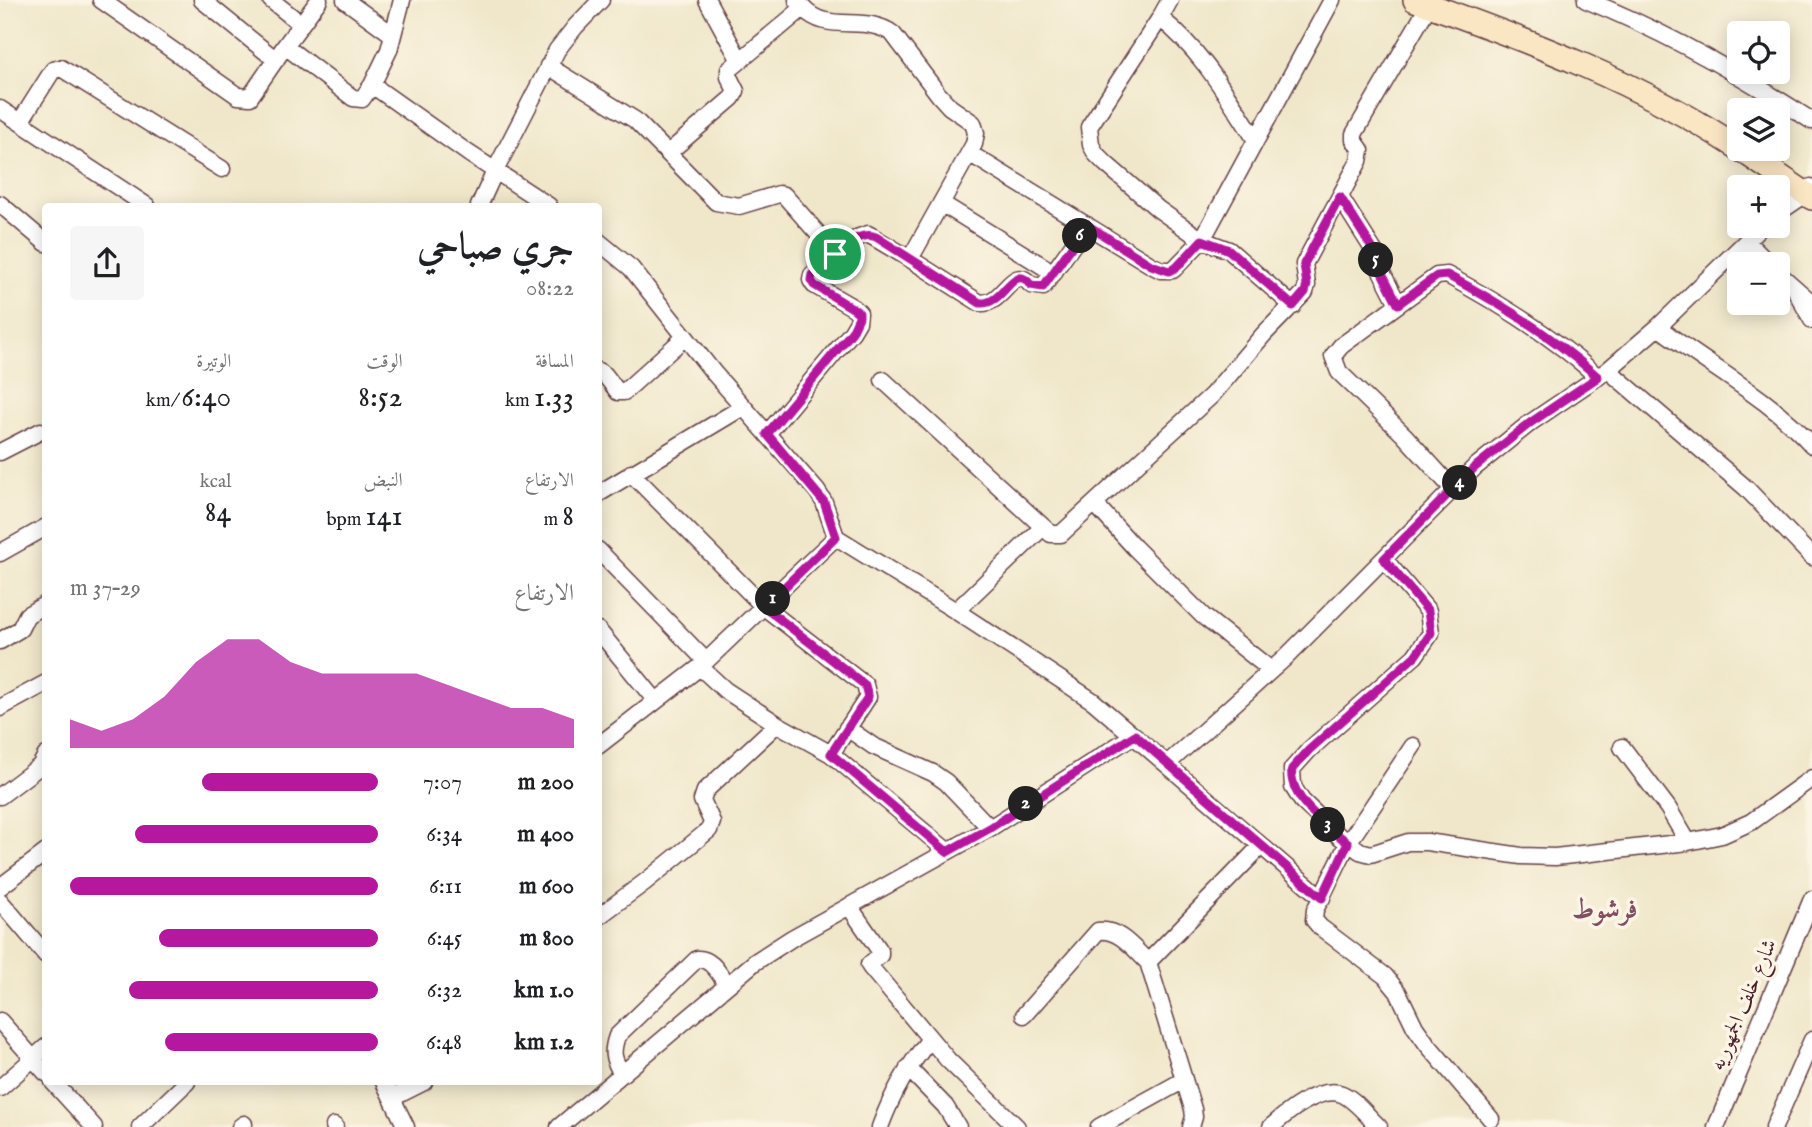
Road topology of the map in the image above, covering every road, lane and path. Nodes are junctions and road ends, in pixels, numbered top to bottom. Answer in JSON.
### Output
{"nodes":[{"id":1,"x":101,"y":0,"type":"edge"},
{"id":2,"x":202,"y":0,"type":"edge"},
{"id":3,"x":271,"y":0,"type":"edge"},
{"id":4,"x":319,"y":0,"type":"edge"},
{"id":5,"x":345,"y":0,"type":"edge"},
{"id":6,"x":402,"y":0,"type":"edge"},
{"id":7,"x":601,"y":0,"type":"edge"},
{"id":8,"x":707,"y":0,"type":"edge"},
{"id":9,"x":1170,"y":0,"type":"edge"},
{"id":10,"x":1332,"y":0,"type":"edge"},
{"id":11,"x":1586,"y":0,"type":"edge"},
{"id":12,"x":1426,"y":2,"type":"edge"},
{"id":13,"x":800,"y":4,"type":"edge"},
{"id":14,"x":1160,"y":18,"type":"junction"},
{"id":15,"x":302,"y":24,"type":"junction"},
{"id":16,"x":393,"y":34,"type":"junction"},
{"id":17,"x":281,"y":53,"type":"junction"},
{"id":18,"x":740,"y":61,"type":"junction"},
{"id":19,"x":548,"y":66,"type":"junction"},
{"id":20,"x":372,"y":85,"type":"junction"},
{"id":21,"x":0,"y":109,"type":"edge"},
{"id":22,"x":1812,"y":121,"type":"edge"},
{"id":23,"x":20,"y":122,"type":"junction"},
{"id":24,"x":1256,"y":140,"type":"junction"},
{"id":25,"x":1727,"y":141,"type":"edge"},
{"id":26,"x":668,"y":153,"type":"junction"},
{"id":27,"x":968,"y":153,"type":"junction"},
{"id":28,"x":1759,"y":161,"type":"edge"},
{"id":29,"x":222,"y":169,"type":"dead end"},
{"id":30,"x":495,"y":171,"type":"junction"},
{"id":31,"x":1810,"y":193,"type":"edge"},
{"id":32,"x":1340,"y":197,"type":"junction"},
{"id":33,"x":142,"y":203,"type":"edge"},
{"id":34,"x":480,"y":203,"type":"edge"},
{"id":35,"x":544,"y":203,"type":"edge"},
{"id":36,"x":941,"y":203,"type":"junction"},
{"id":37,"x":0,"y":204,"type":"edge"},
{"id":38,"x":1790,"y":206,"type":"edge"},
{"id":39,"x":1087,"y":225,"type":"junction"},
{"id":40,"x":1751,"y":238,"type":"edge"},
{"id":41,"x":42,"y":240,"type":"edge"},
{"id":42,"x":1202,"y":240,"type":"junction"},
{"id":43,"x":1747,"y":242,"type":"junction"},
{"id":44,"x":602,"y":244,"type":"edge"},
{"id":45,"x":1757,"y":252,"type":"edge"},
{"id":46,"x":835,"y":254,"type":"junction"},
{"id":47,"x":910,"y":259,"type":"junction"},
{"id":48,"x":1054,"y":273,"type":"junction"},
{"id":49,"x":1790,"y":285,"type":"edge"},
{"id":50,"x":1796,"y":291,"type":"junction"},
{"id":51,"x":1812,"y":303,"type":"edge"},
{"id":52,"x":1398,"y":304,"type":"junction"},
{"id":53,"x":1293,"y":306,"type":"junction"},
{"id":54,"x":1812,"y":320,"type":"edge"},
{"id":55,"x":1658,"y":327,"type":"junction"},
{"id":56,"x":685,"y":337,"type":"junction"},
{"id":57,"x":602,"y":373,"type":"edge"},
{"id":58,"x":1603,"y":373,"type":"junction"},
{"id":59,"x":883,"y":380,"type":"dead end"},
{"id":60,"x":743,"y":407,"type":"junction"},
{"id":61,"x":41,"y":430,"type":"dead end"},
{"id":62,"x":767,"y":434,"type":"junction"},
{"id":63,"x":1812,"y":445,"type":"edge"},
{"id":64,"x":0,"y":452,"type":"edge"},
{"id":65,"x":631,"y":473,"type":"junction"},
{"id":66,"x":1453,"y":489,"type":"junction"},
{"id":67,"x":602,"y":492,"type":"edge"},
{"id":68,"x":1095,"y":504,"type":"junction"},
{"id":69,"x":1043,"y":527,"type":"junction"},
{"id":70,"x":42,"y":529,"type":"edge"},
{"id":71,"x":836,"y":537,"type":"junction"},
{"id":72,"x":0,"y":553,"type":"edge"},
{"id":73,"x":602,"y":554,"type":"edge"},
{"id":74,"x":1812,"y":557,"type":"edge"},
{"id":75,"x":1384,"y":559,"type":"junction"},
{"id":76,"x":42,"y":606,"type":"edge"},
{"id":77,"x":764,"y":607,"type":"junction"},
{"id":78,"x":956,"y":611,"type":"junction"},
{"id":79,"x":602,"y":634,"type":"edge"},
{"id":80,"x":0,"y":641,"type":"edge"},
{"id":81,"x":703,"y":664,"type":"junction"},
{"id":82,"x":1271,"y":670,"type":"junction"},
{"id":83,"x":42,"y":685,"type":"edge"},
{"id":84,"x":656,"y":701,"type":"junction"},
{"id":85,"x":0,"y":708,"type":"edge"},
{"id":86,"x":777,"y":724,"type":"junction"},
{"id":87,"x":847,"y":728,"type":"junction"},
{"id":88,"x":1135,"y":735,"type":"junction"},
{"id":89,"x":602,"y":743,"type":"edge"},
{"id":90,"x":1413,"y":746,"type":"dead end"},
{"id":91,"x":1622,"y":747,"type":"dead end"},
{"id":92,"x":831,"y":754,"type":"junction"},
{"id":93,"x":42,"y":762,"type":"edge"},
{"id":94,"x":1167,"y":764,"type":"junction"},
{"id":95,"x":1812,"y":778,"type":"edge"},
{"id":96,"x":0,"y":796,"type":"edge"},
{"id":97,"x":990,"y":828,"type":"junction"},
{"id":98,"x":1688,"y":842,"type":"junction"},
{"id":99,"x":1348,"y":843,"type":"junction"},
{"id":100,"x":1261,"y":846,"type":"junction"},
{"id":101,"x":947,"y":852,"type":"junction"},
{"id":102,"x":42,"y":855,"type":"edge"},
{"id":103,"x":2,"y":882,"type":"edge"},
{"id":104,"x":1322,"y":898,"type":"junction"},
{"id":105,"x":1812,"y":899,"type":"edge"},
{"id":106,"x":0,"y":901,"type":"edge"},
{"id":107,"x":849,"y":906,"type":"junction"},
{"id":108,"x":602,"y":914,"type":"edge"},
{"id":109,"x":1806,"y":929,"type":"edge"},
{"id":110,"x":42,"y":950,"type":"edge"},
{"id":111,"x":1148,"y":962,"type":"junction"},
{"id":112,"x":727,"y":985,"type":"junction"},
{"id":113,"x":1024,"y":1015,"type":"dead end"},
{"id":114,"x":0,"y":1021,"type":"edge"},
{"id":115,"x":930,"y":1039,"type":"junction"},
{"id":116,"x":1812,"y":1040,"type":"edge"},
{"id":117,"x":42,"y":1050,"type":"edge"},
{"id":118,"x":32,"y":1058,"type":"junction"},
{"id":119,"x":908,"y":1068,"type":"junction"},
{"id":120,"x":42,"y":1069,"type":"edge"},
{"id":121,"x":622,"y":1074,"type":"junction"},
{"id":122,"x":1184,"y":1080,"type":"junction"},
{"id":123,"x":56,"y":1085,"type":"edge"},
{"id":124,"x":184,"y":1085,"type":"edge"},
{"id":125,"x":386,"y":1085,"type":"edge"},
{"id":126,"x":418,"y":1085,"type":"edge"},
{"id":127,"x":0,"y":1088,"type":"edge"},
{"id":128,"x":392,"y":1098,"type":"junction"},
{"id":129,"x":1491,"y":1124,"type":"edge"},
{"id":130,"x":94,"y":1127,"type":"edge"},
{"id":131,"x":140,"y":1127,"type":"edge"},
{"id":132,"x":406,"y":1127,"type":"edge"},
{"id":133,"x":559,"y":1127,"type":"edge"},
{"id":134,"x":880,"y":1127,"type":"edge"},
{"id":135,"x":958,"y":1127,"type":"edge"},
{"id":136,"x":1017,"y":1127,"type":"edge"},
{"id":137,"x":1099,"y":1127,"type":"edge"},
{"id":138,"x":1191,"y":1127,"type":"edge"},
{"id":139,"x":1271,"y":1127,"type":"edge"},
{"id":140,"x":1379,"y":1127,"type":"edge"},
{"id":141,"x":1716,"y":1127,"type":"edge"},
{"id":142,"x":1774,"y":1127,"type":"edge"}],
"edges":[{"from":1,"to":17,"type":"street"},
{"from":2,"to":17,"type":"street"},
{"from":3,"to":15,"type":"street"},
{"from":4,"to":15,"type":"street"},
{"from":5,"to":16,"type":"street"},
{"from":6,"to":16,"type":"street"},
{"from":7,"to":19,"type":"street"},
{"from":8,"to":18,"type":"street"},
{"from":9,"to":14,"type":"street"},
{"from":10,"to":24,"type":"street"},
{"from":11,"to":22,"type":"street"},
{"from":12,"to":25,"type":"street"},
{"from":12,"to":32,"type":"street"},
{"from":13,"to":18,"type":"street"},
{"from":13,"to":27,"type":"street"},
{"from":14,"to":24,"type":"street"},
{"from":14,"to":42,"type":"street"},
{"from":15,"to":17,"type":"street"},
{"from":16,"to":20,"type":"street"},
{"from":17,"to":20,"type":"street"},
{"from":18,"to":26,"type":"street"},
{"from":19,"to":26,"type":"street"},
{"from":19,"to":30,"type":"street"},
{"from":20,"to":30,"type":"street"},
{"from":21,"to":23,"type":"street"},
{"from":23,"to":29,"type":"street"},
{"from":23,"to":33,"type":"street"},
{"from":24,"to":42,"type":"street"},
{"from":26,"to":46,"type":"street"},
{"from":27,"to":36,"type":"street"},
{"from":27,"to":39,"type":"street"},
{"from":28,"to":31,"type":"street"},
{"from":30,"to":34,"type":"street"},
{"from":30,"to":35,"type":"street"},
{"from":31,"to":38,"type":"street"},
{"from":32,"to":52,"type":"street"},
{"from":32,"to":53,"type":"street"},
{"from":36,"to":47,"type":"street"},
{"from":36,"to":48,"type":"street"},
{"from":37,"to":41,"type":"street"},
{"from":39,"to":42,"type":"street"},
{"from":39,"to":48,"type":"street"},
{"from":40,"to":43,"type":"street"},
{"from":42,"to":53,"type":"street"},
{"from":43,"to":45,"type":"street"},
{"from":43,"to":55,"type":"street"},
{"from":44,"to":56,"type":"street"},
{"from":46,"to":47,"type":"street"},
{"from":46,"to":62,"type":"street"},
{"from":47,"to":48,"type":"street"},
{"from":49,"to":50,"type":"street"},
{"from":50,"to":51,"type":"street"},
{"from":50,"to":54,"type":"street"},
{"from":52,"to":58,"type":"street"},
{"from":52,"to":66,"type":"street"},
{"from":53,"to":68,"type":"street"},
{"from":55,"to":58,"type":"street"},
{"from":55,"to":63,"type":"street"},
{"from":56,"to":57,"type":"street"},
{"from":56,"to":60,"type":"street"},
{"from":58,"to":66,"type":"street"},
{"from":58,"to":74,"type":"street"},
{"from":59,"to":69,"type":"street"},
{"from":60,"to":62,"type":"street"},
{"from":60,"to":65,"type":"street"},
{"from":61,"to":64,"type":"street"},
{"from":62,"to":71,"type":"street"},
{"from":65,"to":67,"type":"street"},
{"from":65,"to":77,"type":"street"},
{"from":66,"to":75,"type":"street"},
{"from":68,"to":69,"type":"street"},
{"from":68,"to":82,"type":"street"},
{"from":69,"to":78,"type":"street"},
{"from":70,"to":72,"type":"street"},
{"from":71,"to":77,"type":"street"},
{"from":71,"to":78,"type":"street"},
{"from":73,"to":81,"type":"street"},
{"from":75,"to":82,"type":"street"},
{"from":75,"to":99,"type":"street"},
{"from":76,"to":80,"type":"street"},
{"from":77,"to":81,"type":"street"},
{"from":77,"to":87,"type":"street"},
{"from":78,"to":88,"type":"street"},
{"from":79,"to":84,"type":"street"},
{"from":81,"to":84,"type":"street"},
{"from":81,"to":86,"type":"street"},
{"from":82,"to":94,"type":"street"},
{"from":83,"to":85,"type":"street"},
{"from":84,"to":89,"type":"street"},
{"from":86,"to":92,"type":"street"},
{"from":86,"to":108,"type":"street"},
{"from":87,"to":92,"type":"street"},
{"from":87,"to":97,"type":"street"},
{"from":88,"to":94,"type":"street"},
{"from":88,"to":97,"type":"street"},
{"from":90,"to":99,"type":"street"},
{"from":91,"to":98,"type":"street"},
{"from":92,"to":101,"type":"street"},
{"from":93,"to":96,"type":"street"},
{"from":94,"to":100,"type":"street"},
{"from":95,"to":98,"type":"street"},
{"from":97,"to":101,"type":"street"},
{"from":98,"to":99,"type":"street"},
{"from":99,"to":104,"type":"street"},
{"from":100,"to":104,"type":"street"},
{"from":100,"to":111,"type":"street"},
{"from":101,"to":107,"type":"street"},
{"from":102,"to":103,"type":"street"},
{"from":104,"to":129,"type":"street"},
{"from":105,"to":109,"type":"street","name":"شارع خلف الجمهوريه"},
{"from":106,"to":110,"type":"street"},
{"from":107,"to":112,"type":"street"},
{"from":107,"to":115,"type":"street"},
{"from":109,"to":141,"type":"street","name":"شارع خلف الجمهوريه"},
{"from":111,"to":113,"type":"street"},
{"from":111,"to":122,"type":"street"},
{"from":112,"to":121,"type":"street"},
{"from":112,"to":121,"type":"street"},
{"from":114,"to":118,"type":"street"},
{"from":115,"to":119,"type":"street"},
{"from":115,"to":136,"type":"street"},
{"from":116,"to":142,"type":"street"},
{"from":117,"to":118,"type":"street"},
{"from":118,"to":120,"type":"street"},
{"from":118,"to":127,"type":"street"},
{"from":119,"to":134,"type":"street"},
{"from":119,"to":135,"type":"street"},
{"from":121,"to":133,"type":"street"},
{"from":122,"to":137,"type":"street"},
{"from":122,"to":138,"type":"street"},
{"from":123,"to":130,"type":"street"},
{"from":124,"to":131,"type":"street"},
{"from":125,"to":128,"type":"street"},
{"from":126,"to":128,"type":"street"},
{"from":128,"to":132,"type":"street"},
{"from":139,"to":140,"type":"street"}]}
